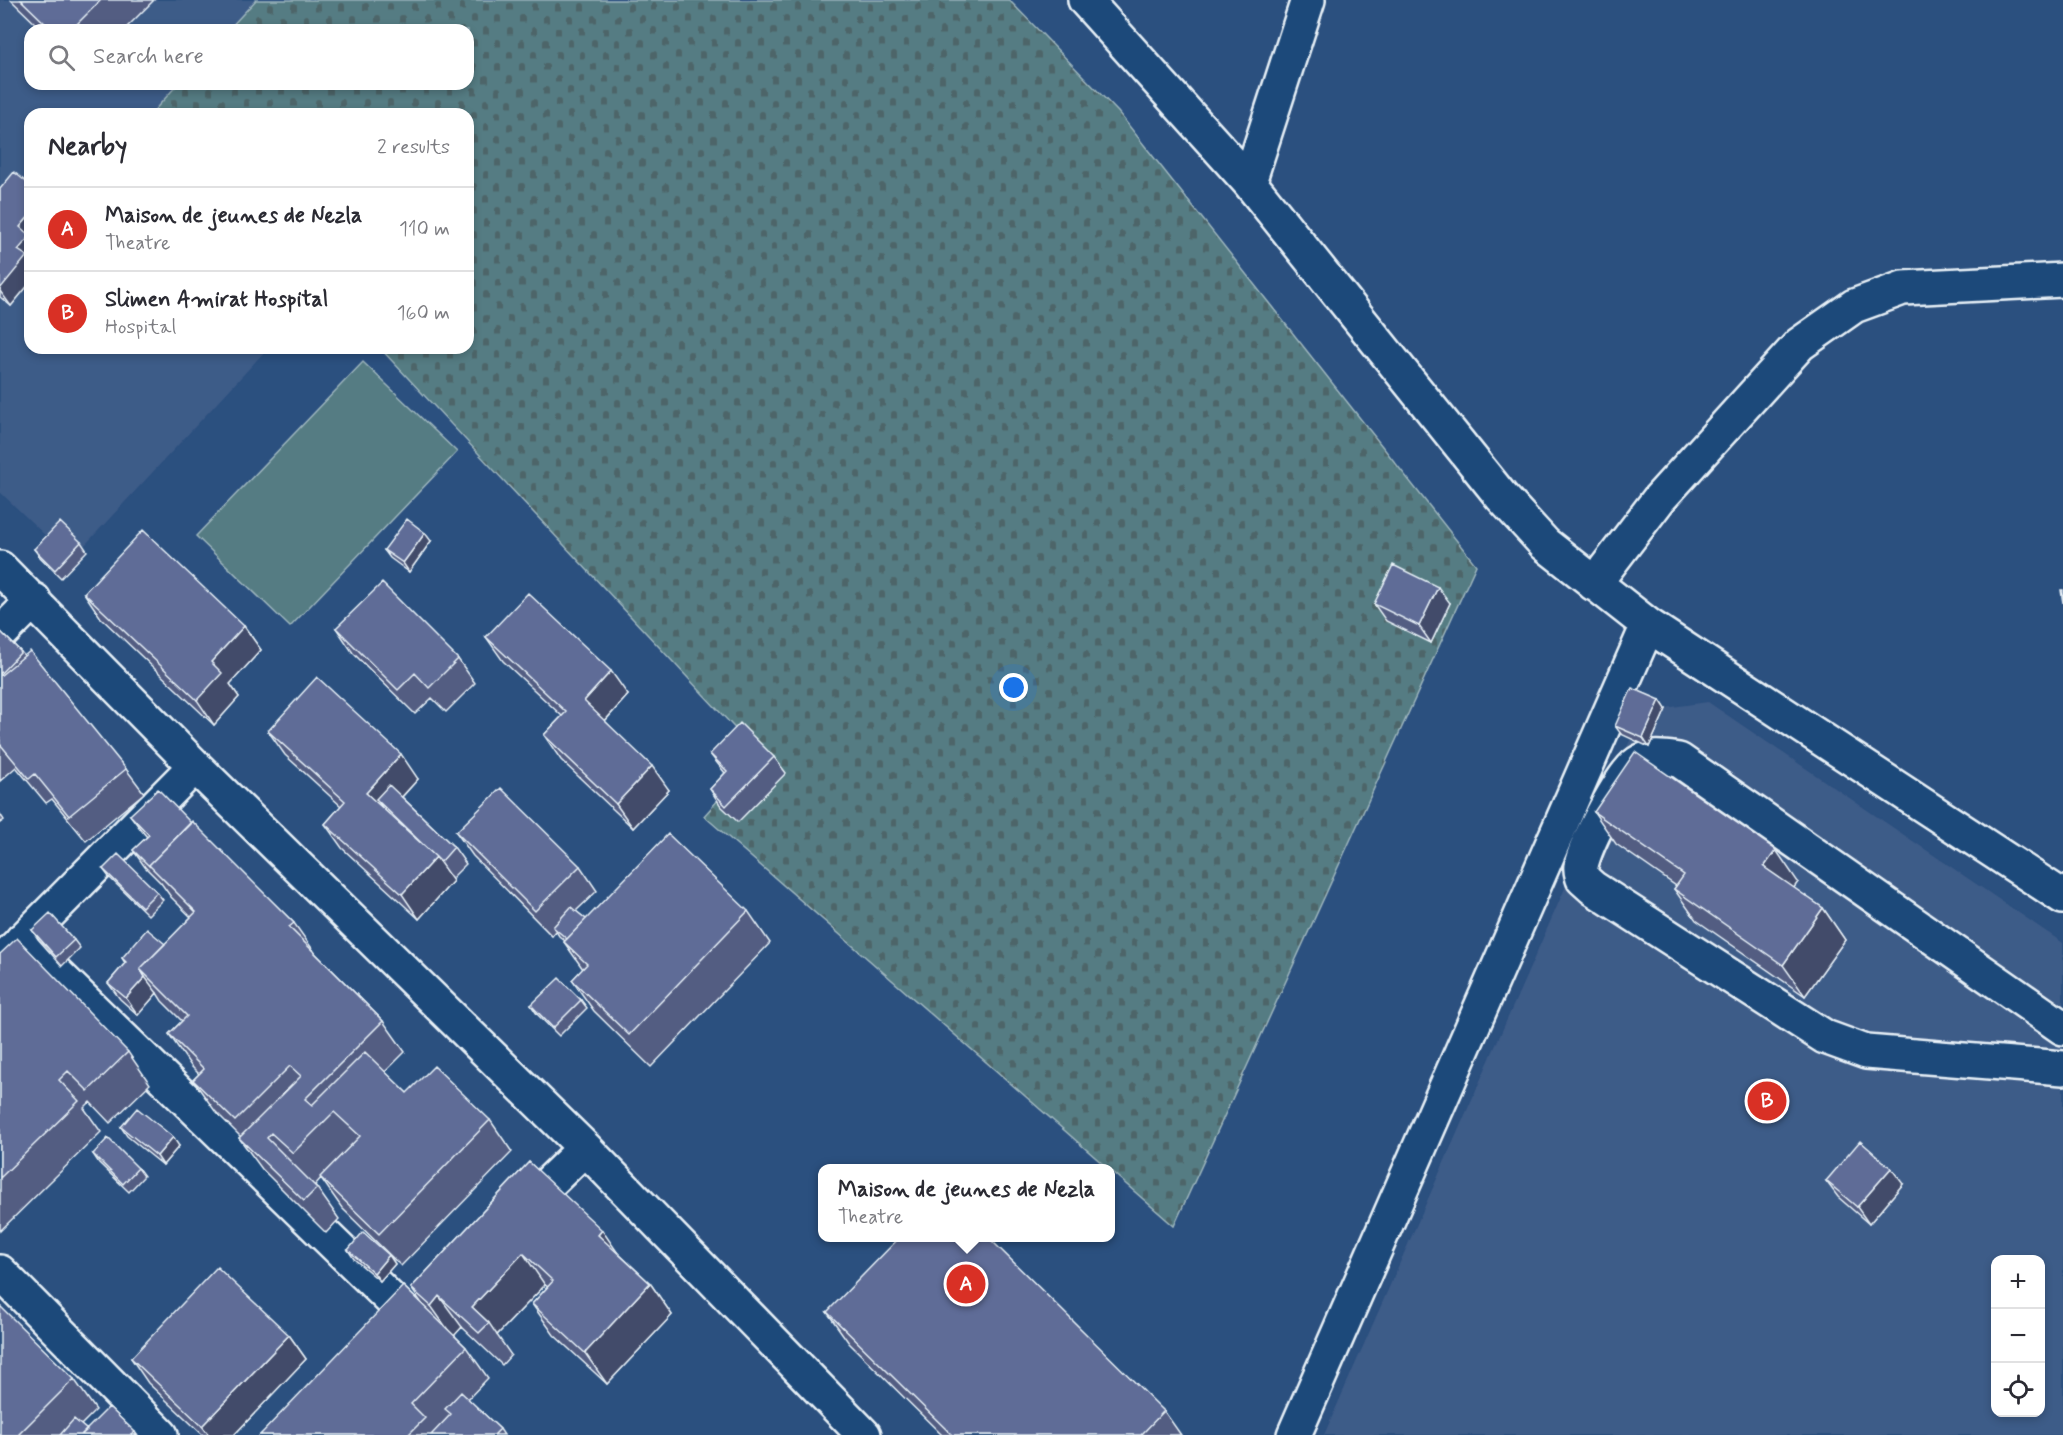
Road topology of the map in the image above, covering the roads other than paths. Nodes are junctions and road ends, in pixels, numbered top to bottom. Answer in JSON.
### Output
{"nodes":[{"id":1,"x":1085,"y":0,"type":"edge"},
{"id":2,"x":1308,"y":0,"type":"edge"},
{"id":3,"x":1249,"y":182,"type":"junction"},
{"id":4,"x":2063,"y":280,"type":"edge"},
{"id":5,"x":0,"y":568,"type":"edge"},
{"id":6,"x":1594,"y":584,"type":"junction"},
{"id":7,"x":34,"y":600,"type":"junction"},
{"id":8,"x":1648,"y":625,"type":"junction"},
{"id":9,"x":0,"y":634,"type":"edge"},
{"id":10,"x":195,"y":766,"type":"junction"},
{"id":11,"x":2063,"y":897,"type":"edge"},
{"id":12,"x":22,"y":940,"type":"junction"},
{"id":13,"x":0,"y":963,"type":"edge"},
{"id":14,"x":2063,"y":1028,"type":"edge"},
{"id":15,"x":2063,"y":1068,"type":"edge"},
{"id":16,"x":585,"y":1148,"type":"junction"},
{"id":17,"x":493,"y":1237,"type":"edge"},
{"id":18,"x":0,"y":1272,"type":"edge"},
{"id":19,"x":435,"y":1293,"type":"edge"},
{"id":20,"x":410,"y":1318,"type":"junction"},
{"id":21,"x":385,"y":1343,"type":"edge"},
{"id":22,"x":161,"y":1435,"type":"edge"},
{"id":23,"x":864,"y":1435,"type":"edge"},
{"id":24,"x":1294,"y":1435,"type":"edge"}],
"edges":[{"from":1,"to":3,"type":"street"},
{"from":2,"to":3,"type":"street"},
{"from":3,"to":6,"type":"street"},
{"from":4,"to":6,"type":"street"},
{"from":5,"to":7,"type":"street"},
{"from":6,"to":8,"type":"street"},
{"from":7,"to":9,"type":"street"},
{"from":7,"to":10,"type":"street"},
{"from":8,"to":11,"type":"street"},
{"from":8,"to":24,"type":"street"},
{"from":10,"to":12,"type":"street"},
{"from":10,"to":16,"type":"street"},
{"from":12,"to":13,"type":"street"},
{"from":12,"to":20,"type":"street"},
{"from":14,"to":15,"type":"street"},
{"from":16,"to":17,"type":"street"},
{"from":16,"to":23,"type":"street"},
{"from":18,"to":22,"type":"street"},
{"from":19,"to":20,"type":"street"},
{"from":20,"to":21,"type":"street"}]}
